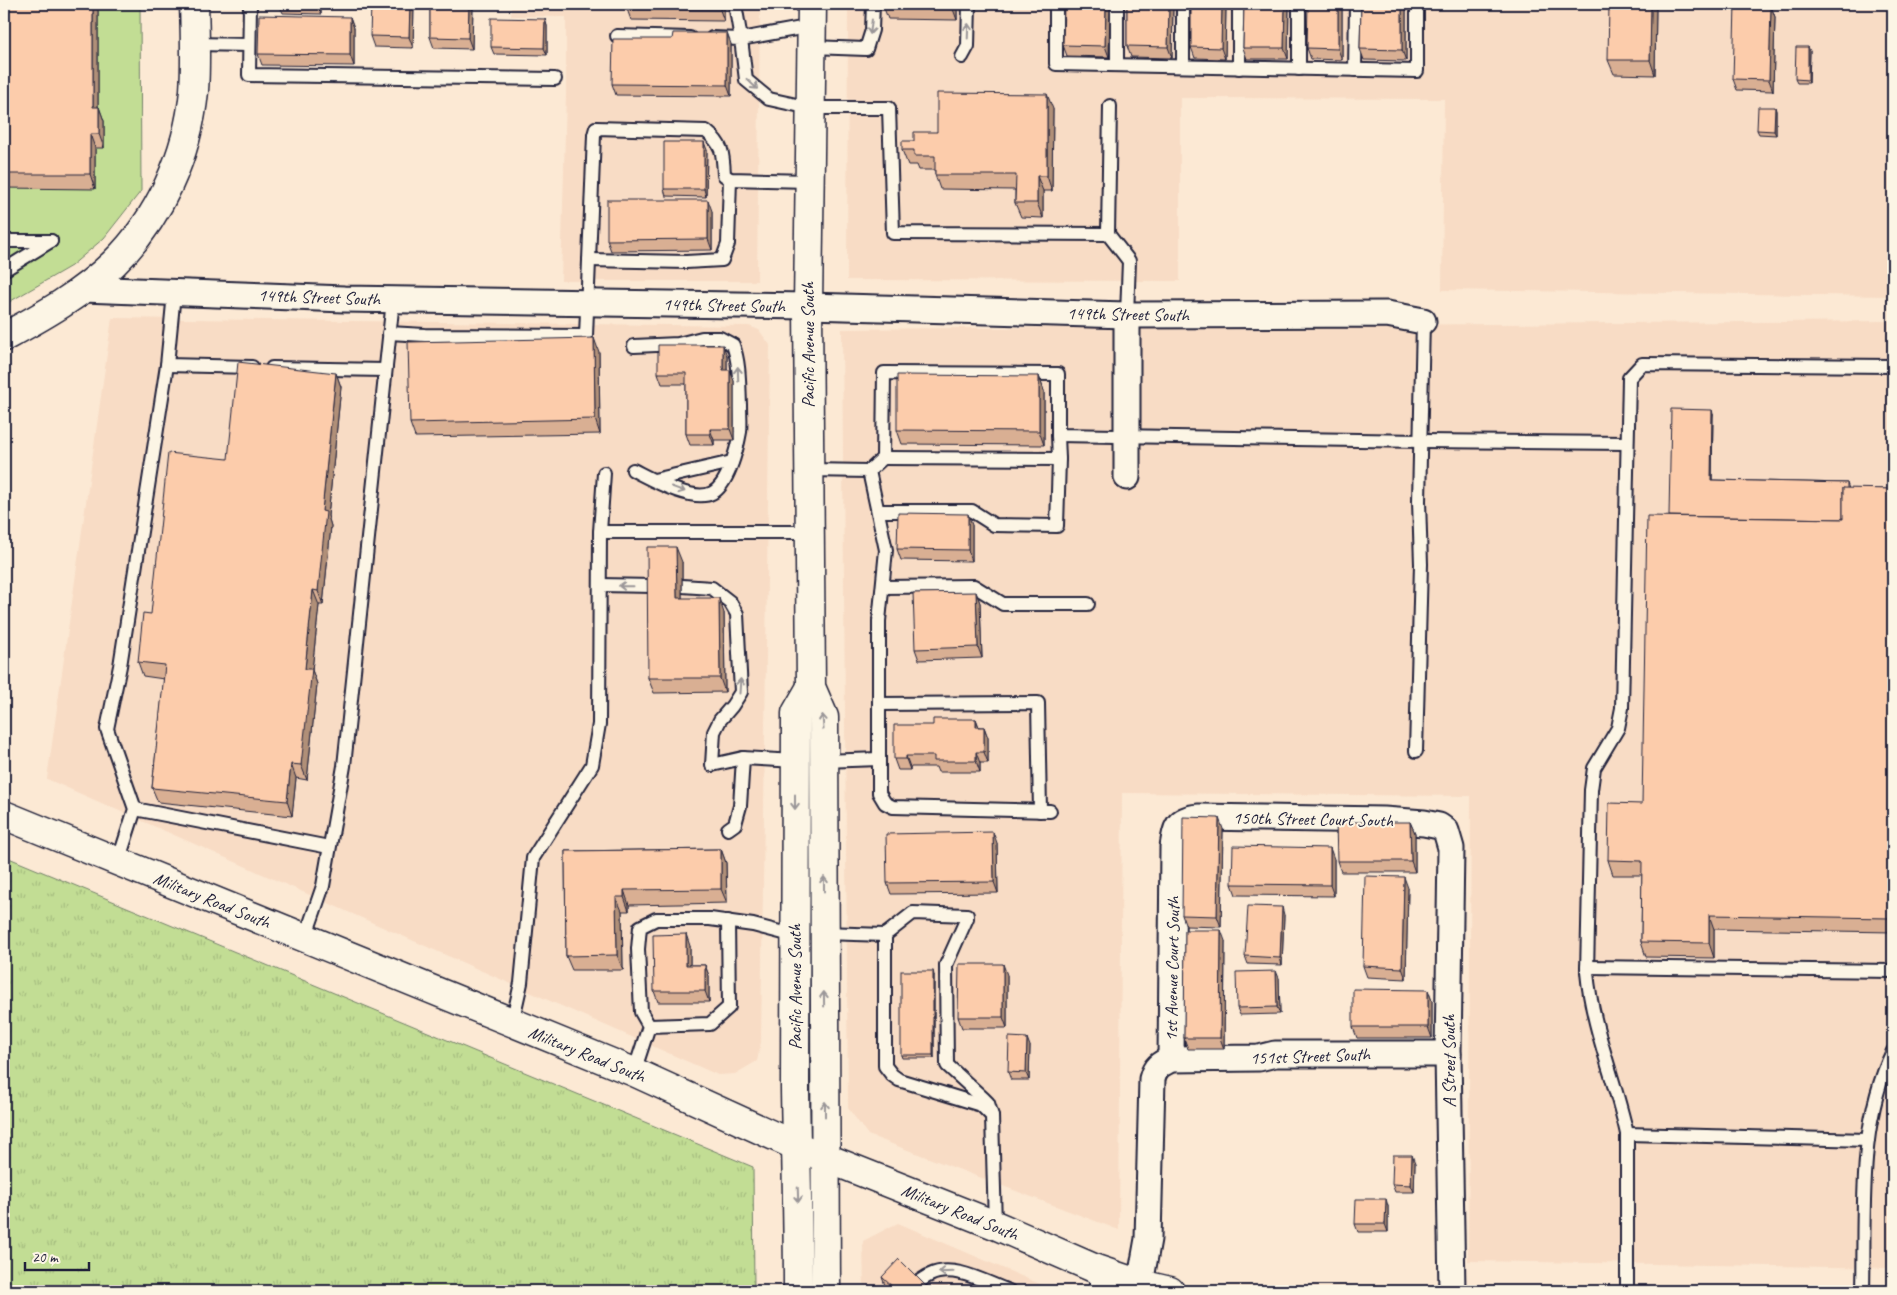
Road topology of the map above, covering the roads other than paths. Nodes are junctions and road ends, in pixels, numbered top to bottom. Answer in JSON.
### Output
{"nodes":[{"id":1,"x":194,"y":4,"type":"edge"},
{"id":2,"x":250,"y":4,"type":"edge"},
{"id":3,"x":735,"y":4,"type":"edge"},
{"id":4,"x":873,"y":4,"type":"edge"},
{"id":5,"x":969,"y":4,"type":"edge"},
{"id":6,"x":1056,"y":4,"type":"edge"},
{"id":7,"x":1117,"y":4,"type":"edge"},
{"id":8,"x":1183,"y":4,"type":"edge"},
{"id":9,"x":1239,"y":4,"type":"edge"},
{"id":10,"x":1299,"y":4,"type":"edge"},
{"id":11,"x":1356,"y":4,"type":"edge"},
{"id":12,"x":1417,"y":4,"type":"edge"},
{"id":13,"x":811,"y":26,"type":"edge"},
{"id":14,"x":617,"y":36,"type":"dead end"},
{"id":15,"x":741,"y":39,"type":"junction"},
{"id":16,"x":195,"y":44,"type":"junction"},
{"id":17,"x":249,"y":45,"type":"junction"},
{"id":18,"x":962,"y":57,"type":"dead end"},
{"id":19,"x":1117,"y":65,"type":"junction"},
{"id":20,"x":1183,"y":66,"type":"junction"},
{"id":21,"x":1239,"y":68,"type":"junction"},
{"id":22,"x":1299,"y":69,"type":"junction"},
{"id":23,"x":1355,"y":70,"type":"junction"},
{"id":24,"x":555,"y":79,"type":"dead end"},
{"id":25,"x":1110,"y":106,"type":"dead end"},
{"id":26,"x":810,"y":108,"type":"junction"},
{"id":27,"x":730,"y":179,"type":"junction"},
{"id":28,"x":809,"y":181,"type":"junction"},
{"id":29,"x":1108,"y":234,"type":"junction"},
{"id":30,"x":4,"y":241,"type":"edge"},
{"id":31,"x":589,"y":260,"type":"junction"},
{"id":32,"x":4,"y":270,"type":"edge"},
{"id":33,"x":83,"y":289,"type":"junction"},
{"id":34,"x":174,"y":292,"type":"junction"},
{"id":35,"x":392,"y":300,"type":"junction"},
{"id":36,"x":586,"y":303,"type":"junction"},
{"id":37,"x":808,"y":306,"type":"junction"},
{"id":38,"x":1127,"y":314,"type":"junction"},
{"id":39,"x":1423,"y":321,"type":"joint"},
{"id":40,"x":389,"y":333,"type":"junction"},
{"id":41,"x":4,"y":337,"type":"edge"},
{"id":42,"x":634,"y":346,"type":"dead end"},
{"id":43,"x":167,"y":364,"type":"junction"},
{"id":44,"x":1893,"y":366,"type":"edge"},
{"id":45,"x":385,"y":370,"type":"junction"},
{"id":46,"x":1058,"y":435,"type":"junction"},
{"id":47,"x":1127,"y":436,"type":"junction"},
{"id":48,"x":1421,"y":441,"type":"junction"},
{"id":49,"x":1627,"y":443,"type":"junction"},
{"id":50,"x":883,"y":458,"type":"junction"},
{"id":51,"x":1059,"y":459,"type":"junction"},
{"id":52,"x":732,"y":462,"type":"junction"},
{"id":53,"x":633,"y":470,"type":"dead end"},
{"id":54,"x":808,"y":470,"type":"junction"},
{"id":55,"x":868,"y":471,"type":"junction"},
{"id":56,"x":604,"y":473,"type":"dead end"},
{"id":57,"x":1127,"y":477,"type":"dead end"},
{"id":58,"x":654,"y":480,"type":"junction"},
{"id":59,"x":879,"y":511,"type":"junction"},
{"id":60,"x":600,"y":532,"type":"junction"},
{"id":61,"x":808,"y":532,"type":"junction"},
{"id":62,"x":600,"y":585,"type":"junction"},
{"id":63,"x":653,"y":586,"type":"edge"},
{"id":64,"x":682,"y":586,"type":"dead end"},
{"id":65,"x":883,"y":587,"type":"junction"},
{"id":66,"x":1088,"y":604,"type":"dead end"},
{"id":67,"x":811,"y":687,"type":"junction"},
{"id":68,"x":879,"y":704,"type":"junction"},
{"id":69,"x":1416,"y":751,"type":"dead end"},
{"id":70,"x":743,"y":758,"type":"junction"},
{"id":71,"x":879,"y":759,"type":"junction"},
{"id":72,"x":796,"y":761,"type":"junction"},
{"id":73,"x":824,"y":761,"type":"junction"},
{"id":74,"x":135,"y":809,"type":"junction"},
{"id":75,"x":4,"y":816,"type":"edge"},
{"id":76,"x":1179,"y":824,"type":"joint"},
{"id":77,"x":728,"y":830,"type":"dead end"},
{"id":78,"x":1446,"y":831,"type":"joint"},
{"id":79,"x":328,"y":847,"type":"junction"},
{"id":80,"x":118,"y":862,"type":"junction"},
{"id":81,"x":728,"y":921,"type":"junction"},
{"id":82,"x":824,"y":933,"type":"junction"},
{"id":83,"x":885,"y":935,"type":"junction"},
{"id":84,"x":795,"y":936,"type":"junction"},
{"id":85,"x":305,"y":938,"type":"junction"},
{"id":86,"x":1587,"y":967,"type":"junction"},
{"id":87,"x":1893,"y":972,"type":"edge"},
{"id":88,"x":512,"y":1023,"type":"junction"},
{"id":89,"x":649,"y":1026,"type":"junction"},
{"id":90,"x":1893,"y":1051,"type":"edge"},
{"id":91,"x":1448,"y":1054,"type":"junction"},
{"id":92,"x":1171,"y":1059,"type":"junction"},
{"id":93,"x":634,"y":1072,"type":"junction"},
{"id":94,"x":992,"y":1116,"type":"junction"},
{"id":95,"x":1627,"y":1134,"type":"junction"},
{"id":96,"x":1868,"y":1140,"type":"junction"},
{"id":97,"x":796,"y":1146,"type":"junction"},
{"id":98,"x":825,"y":1158,"type":"junction"},
{"id":99,"x":996,"y":1225,"type":"junction"},
{"id":100,"x":1096,"y":1280,"type":"edge"},
{"id":101,"x":916,"y":1283,"type":"edge"},
{"id":102,"x":1140,"y":1284,"type":"junction"},
{"id":103,"x":798,"y":1291,"type":"edge"},
{"id":104,"x":826,"y":1291,"type":"edge"},
{"id":105,"x":1009,"y":1291,"type":"edge"},
{"id":106,"x":1170,"y":1291,"type":"edge"},
{"id":107,"x":1452,"y":1291,"type":"edge"},
{"id":108,"x":1627,"y":1291,"type":"edge"},
{"id":109,"x":1863,"y":1291,"type":"edge"}],
"edges":[{"from":1,"to":16,"type":"main road"},
{"from":2,"to":17,"type":"lane"},
{"from":3,"to":15,"type":"lane"},
{"from":4,"to":13,"type":"lane","one_way":true},
{"from":18,"to":5,"type":"lane","one_way":true},
{"from":6,"to":19,"type":"lane"},
{"from":7,"to":19,"type":"lane"},
{"from":8,"to":20,"type":"lane"},
{"from":9,"to":21,"type":"lane"},
{"from":10,"to":22,"type":"lane"},
{"from":11,"to":23,"type":"lane"},
{"from":12,"to":23,"type":"lane"},
{"from":13,"to":15,"type":"lane"},
{"from":13,"to":26,"type":"main road","name":"Pacific Avenue South"},
{"from":14,"to":15,"type":"lane"},
{"from":15,"to":26,"type":"lane","one_way":true},
{"from":16,"to":17,"type":"lane"},
{"from":16,"to":33,"type":"main road"},
{"from":17,"to":24,"type":"lane"},
{"from":19,"to":20,"type":"lane"},
{"from":20,"to":21,"type":"lane"},
{"from":21,"to":22,"type":"lane"},
{"from":22,"to":23,"type":"lane"},
{"from":25,"to":29,"type":"lane"},
{"from":26,"to":28,"type":"main road","name":"Pacific Avenue South"},
{"from":26,"to":29,"type":"lane"},
{"from":27,"to":28,"type":"lane"},
{"from":27,"to":31,"type":"lane"},
{"from":27,"to":31,"type":"lane"},
{"from":28,"to":37,"type":"main road","name":"Pacific Avenue South"},
{"from":29,"to":38,"type":"lane"},
{"from":30,"to":32,"type":"lane"},
{"from":31,"to":36,"type":"lane"},
{"from":33,"to":34,"type":"street","name":"149th Street South"},
{"from":33,"to":41,"type":"main road"},
{"from":34,"to":35,"type":"street","name":"149th Street South"},
{"from":34,"to":43,"type":"lane"},
{"from":35,"to":36,"type":"street","name":"149th Street South"},
{"from":35,"to":40,"type":"lane"},
{"from":36,"to":37,"type":"street","name":"149th Street South"},
{"from":36,"to":40,"type":"lane"},
{"from":37,"to":38,"type":"street","name":"149th Street South"},
{"from":37,"to":54,"type":"main road","name":"Pacific Avenue South"},
{"from":38,"to":39,"type":"street","name":"149th Street South"},
{"from":38,"to":47,"type":"street"},
{"from":39,"to":48,"type":"lane"},
{"from":40,"to":45,"type":"lane"},
{"from":52,"to":42,"type":"lane","one_way":true},
{"from":43,"to":45,"type":"lane"},
{"from":43,"to":74,"type":"lane"},
{"from":44,"to":49,"type":"lane"},
{"from":45,"to":79,"type":"lane"},
{"from":46,"to":47,"type":"lane"},
{"from":46,"to":50,"type":"lane"},
{"from":46,"to":51,"type":"lane"},
{"from":47,"to":48,"type":"lane"},
{"from":47,"to":57,"type":"street"},
{"from":48,"to":49,"type":"lane"},
{"from":48,"to":69,"type":"lane"},
{"from":49,"to":86,"type":"lane"},
{"from":50,"to":51,"type":"lane"},
{"from":50,"to":55,"type":"lane"},
{"from":51,"to":59,"type":"lane"},
{"from":52,"to":58,"type":"lane"},
{"from":58,"to":52,"type":"lane","one_way":true},
{"from":53,"to":58,"type":"lane"},
{"from":54,"to":55,"type":"lane"},
{"from":54,"to":61,"type":"main road","name":"Pacific Avenue South"},
{"from":55,"to":59,"type":"lane"},
{"from":56,"to":60,"type":"lane"},
{"from":59,"to":65,"type":"lane"},
{"from":60,"to":61,"type":"lane"},
{"from":60,"to":62,"type":"lane"},
{"from":61,"to":67,"type":"main road","name":"Pacific Avenue South"},
{"from":63,"to":62,"type":"lane","one_way":true},
{"from":62,"to":88,"type":"lane"},
{"from":70,"to":64,"type":"lane","one_way":true},
{"from":65,"to":66,"type":"lane"},
{"from":65,"to":68,"type":"lane"},
{"from":67,"to":72,"type":"main road","name":"Pacific Avenue South"},
{"from":73,"to":67,"type":"main road","name":"Pacific Avenue South","one_way":true},
{"from":68,"to":71,"type":"lane"},
{"from":68,"to":71,"type":"lane"},
{"from":70,"to":72,"type":"lane"},
{"from":70,"to":77,"type":"lane"},
{"from":71,"to":73,"type":"lane"},
{"from":72,"to":84,"type":"main road","name":"Pacific Avenue South","one_way":true},
{"from":82,"to":73,"type":"main road","name":"Pacific Avenue South","one_way":true},
{"from":74,"to":79,"type":"lane"},
{"from":74,"to":80,"type":"lane"},
{"from":75,"to":80,"type":"main road","name":"Military Road South"},
{"from":76,"to":78,"type":"street","name":"150th Street Court South"},
{"from":76,"to":92,"type":"street","name":"1st Avenue Court South"},
{"from":78,"to":91,"type":"street","name":"A Street South"},
{"from":79,"to":85,"type":"lane"},
{"from":80,"to":85,"type":"main road","name":"Military Road South"},
{"from":81,"to":84,"type":"lane"},
{"from":81,"to":89,"type":"lane"},
{"from":81,"to":89,"type":"lane"},
{"from":82,"to":83,"type":"lane"},
{"from":98,"to":82,"type":"main road","name":"Pacific Avenue South","one_way":true},
{"from":83,"to":94,"type":"lane"},
{"from":83,"to":94,"type":"lane"},
{"from":84,"to":97,"type":"main road","name":"Pacific Avenue South"},
{"from":85,"to":88,"type":"main road","name":"Military Road South"},
{"from":86,"to":87,"type":"lane"},
{"from":86,"to":95,"type":"lane"},
{"from":88,"to":93,"type":"main road","name":"Military Road South"},
{"from":89,"to":93,"type":"lane"},
{"from":90,"to":96,"type":"lane"},
{"from":91,"to":92,"type":"street","name":"151st Street South"},
{"from":91,"to":107,"type":"street","name":"A Street South"},
{"from":92,"to":102,"type":"street","name":"1st Avenue Court South"},
{"from":93,"to":97,"type":"main road","name":"Military Road South"},
{"from":94,"to":99,"type":"lane"},
{"from":95,"to":96,"type":"lane"},
{"from":95,"to":108,"type":"lane"},
{"from":96,"to":109,"type":"lane"},
{"from":97,"to":98,"type":"main road","name":"Military Road South"},
{"from":97,"to":103,"type":"main road","name":"Pacific Avenue South","one_way":true},
{"from":98,"to":99,"type":"main road","name":"Military Road South"},
{"from":98,"to":104,"type":"main road","name":"Pacific Avenue South"},
{"from":99,"to":100,"type":"main road","name":"Military Road South"},
{"from":100,"to":102,"type":"main road","name":"Military Road South"},
{"from":105,"to":101,"type":"lane","one_way":true},
{"from":102,"to":106,"type":"main road","name":"Military Road South"}]}
